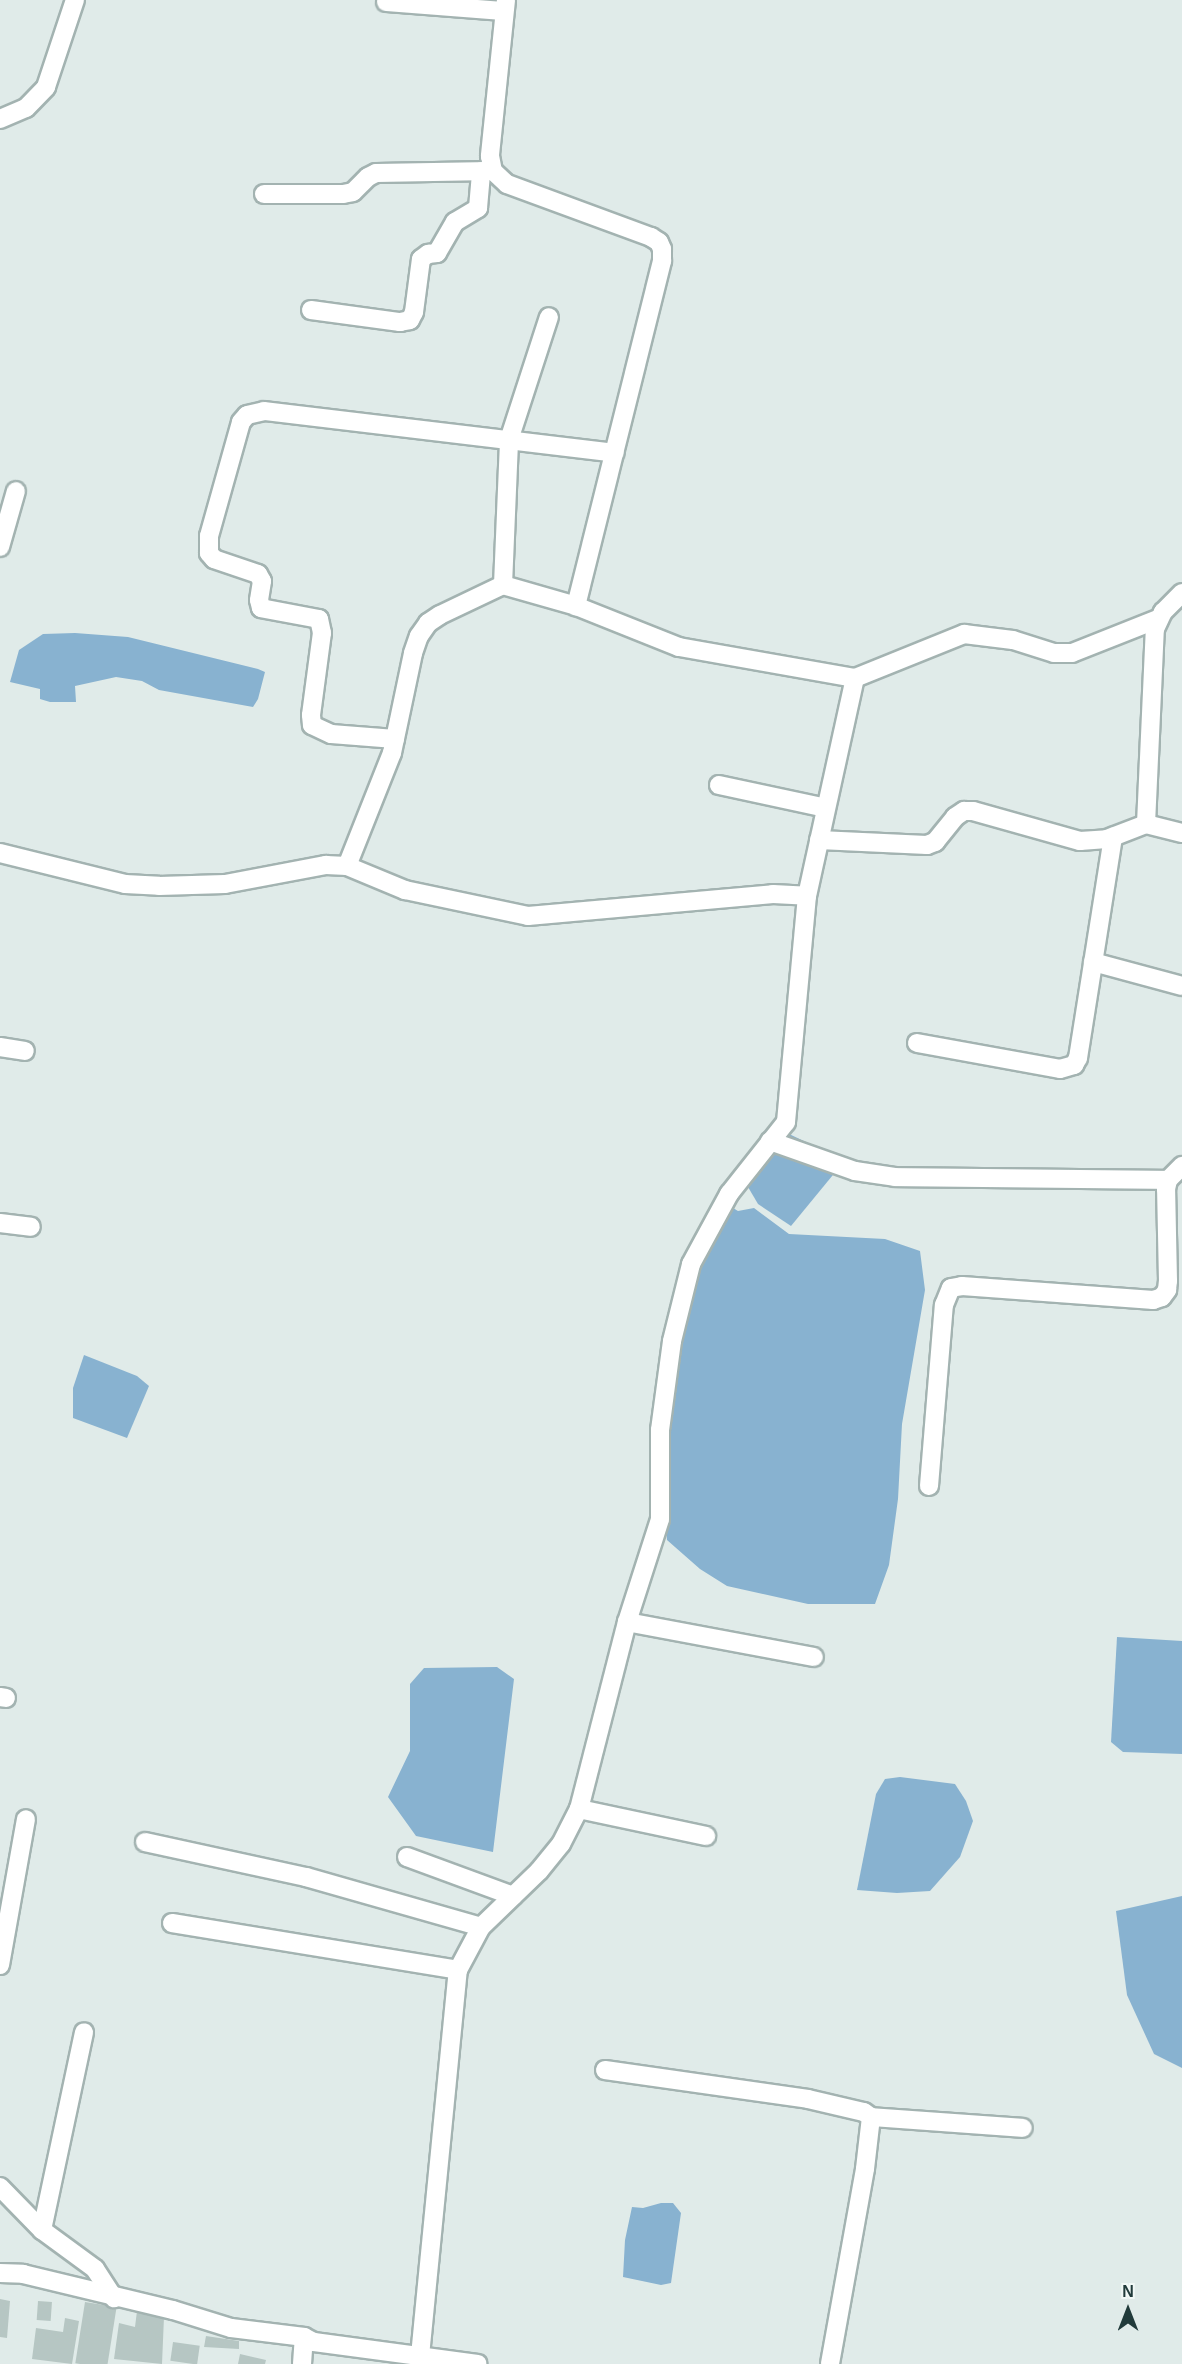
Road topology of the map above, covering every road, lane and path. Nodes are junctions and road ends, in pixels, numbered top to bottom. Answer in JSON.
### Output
{"nodes":[{"id":1,"x":75,"y":0,"type":"edge"},
{"id":2,"x":386,"y":2,"type":"dead end"},
{"id":3,"x":505,"y":5,"type":"edge"},
{"id":4,"x":0,"y":119,"type":"edge"},
{"id":5,"x":487,"y":171,"type":"junction"},
{"id":6,"x":264,"y":194,"type":"dead end"},
{"id":7,"x":311,"y":310,"type":"dead end"},
{"id":8,"x":549,"y":317,"type":"dead end"},
{"id":9,"x":509,"y":440,"type":"junction"},
{"id":10,"x":614,"y":453,"type":"junction"},
{"id":11,"x":16,"y":491,"type":"dead end"},
{"id":12,"x":0,"y":547,"type":"edge"},
{"id":13,"x":503,"y":585,"type":"junction"},
{"id":14,"x":1182,"y":593,"type":"edge"},
{"id":15,"x":576,"y":606,"type":"junction"},
{"id":16,"x":1158,"y":619,"type":"junction"},
{"id":17,"x":855,"y":678,"type":"junction"},
{"id":18,"x":395,"y":739,"type":"junction"},
{"id":19,"x":719,"y":784,"type":"dead end"},
{"id":20,"x":826,"y":808,"type":"junction"},
{"id":21,"x":1146,"y":824,"type":"junction"},
{"id":22,"x":1182,"y":833,"type":"edge"},
{"id":23,"x":1113,"y":837,"type":"junction"},
{"id":24,"x":819,"y":840,"type":"junction"},
{"id":25,"x":0,"y":853,"type":"edge"},
{"id":26,"x":347,"y":866,"type":"junction"},
{"id":27,"x":807,"y":896,"type":"junction"},
{"id":28,"x":1093,"y":962,"type":"junction"},
{"id":29,"x":1182,"y":986,"type":"edge"},
{"id":30,"x":917,"y":1043,"type":"dead end"},
{"id":31,"x":0,"y":1047,"type":"edge"},
{"id":32,"x":25,"y":1052,"type":"dead end"},
{"id":33,"x":770,"y":1141,"type":"junction"},
{"id":34,"x":1177,"y":1173,"type":"edge"},
{"id":35,"x":0,"y":1223,"type":"edge"},
{"id":36,"x":31,"y":1227,"type":"dead end"},
{"id":37,"x":929,"y":1486,"type":"dead end"},
{"id":38,"x":627,"y":1622,"type":"junction"},
{"id":39,"x":814,"y":1657,"type":"dead end"},
{"id":40,"x":579,"y":1809,"type":"junction"},
{"id":41,"x":26,"y":1819,"type":"dead end"},
{"id":42,"x":706,"y":1836,"type":"dead end"},
{"id":43,"x":145,"y":1842,"type":"dead end"},
{"id":44,"x":406,"y":1857,"type":"dead end"},
{"id":45,"x":513,"y":1896,"type":"junction"},
{"id":46,"x":172,"y":1923,"type":"dead end"},
{"id":47,"x":481,"y":1927,"type":"junction"},
{"id":48,"x":0,"y":1965,"type":"edge"},
{"id":49,"x":458,"y":1970,"type":"junction"},
{"id":50,"x":84,"y":2032,"type":"dead end"},
{"id":51,"x":605,"y":2070,"type":"dead end"},
{"id":52,"x":871,"y":2117,"type":"junction"},
{"id":53,"x":1023,"y":2128,"type":"dead end"},
{"id":54,"x":0,"y":2187,"type":"edge"},
{"id":55,"x":42,"y":2230,"type":"junction"},
{"id":56,"x":0,"y":2273,"type":"edge"},
{"id":57,"x":114,"y":2298,"type":"junction"},
{"id":58,"x":304,"y":2337,"type":"junction"},
{"id":59,"x":420,"y":2356,"type":"junction"},
{"id":60,"x":450,"y":2362,"type":"edge"},
{"id":61,"x":302,"y":2364,"type":"edge"},
{"id":62,"x":478,"y":2364,"type":"edge"},
{"id":63,"x":830,"y":2364,"type":"edge"}],
"edges":[{"from":1,"to":4,"type":"street"},
{"from":2,"to":3,"type":"street"},
{"from":3,"to":5,"type":"street"},
{"from":5,"to":6,"type":"street"},
{"from":5,"to":7,"type":"street"},
{"from":5,"to":10,"type":"street"},
{"from":8,"to":9,"type":"street"},
{"from":9,"to":10,"type":"street"},
{"from":9,"to":13,"type":"street"},
{"from":9,"to":18,"type":"street"},
{"from":10,"to":15,"type":"street"},
{"from":11,"to":12,"type":"street"},
{"from":13,"to":15,"type":"street"},
{"from":13,"to":18,"type":"street"},
{"from":14,"to":16,"type":"street"},
{"from":15,"to":17,"type":"street"},
{"from":16,"to":17,"type":"street"},
{"from":16,"to":21,"type":"street"},
{"from":17,"to":20,"type":"street"},
{"from":18,"to":26,"type":"street"},
{"from":19,"to":20,"type":"street"},
{"from":20,"to":24,"type":"street"},
{"from":21,"to":22,"type":"street"},
{"from":21,"to":23,"type":"street"},
{"from":23,"to":24,"type":"street"},
{"from":23,"to":28,"type":"street"},
{"from":24,"to":27,"type":"street"},
{"from":25,"to":26,"type":"street"},
{"from":26,"to":27,"type":"street"},
{"from":27,"to":33,"type":"street"},
{"from":28,"to":29,"type":"street"},
{"from":28,"to":30,"type":"street"},
{"from":31,"to":32,"type":"street"},
{"from":33,"to":34,"type":"street"},
{"from":33,"to":38,"type":"street"},
{"from":34,"to":37,"type":"street"},
{"from":35,"to":36,"type":"street"},
{"from":38,"to":39,"type":"street"},
{"from":38,"to":40,"type":"street"},
{"from":40,"to":42,"type":"street"},
{"from":40,"to":45,"type":"street"},
{"from":41,"to":48,"type":"street"},
{"from":43,"to":47,"type":"street"},
{"from":44,"to":45,"type":"street"},
{"from":45,"to":47,"type":"street"},
{"from":46,"to":49,"type":"street"},
{"from":47,"to":49,"type":"street"},
{"from":49,"to":59,"type":"street"},
{"from":50,"to":55,"type":"street"},
{"from":51,"to":52,"type":"street"},
{"from":52,"to":53,"type":"street"},
{"from":52,"to":63,"type":"street"},
{"from":54,"to":55,"type":"street"},
{"from":55,"to":57,"type":"street"},
{"from":56,"to":57,"type":"street"},
{"from":57,"to":58,"type":"street"},
{"from":58,"to":59,"type":"street"},
{"from":58,"to":61,"type":"street"},
{"from":59,"to":60,"type":"street"},
{"from":60,"to":62,"type":"street"}]}
